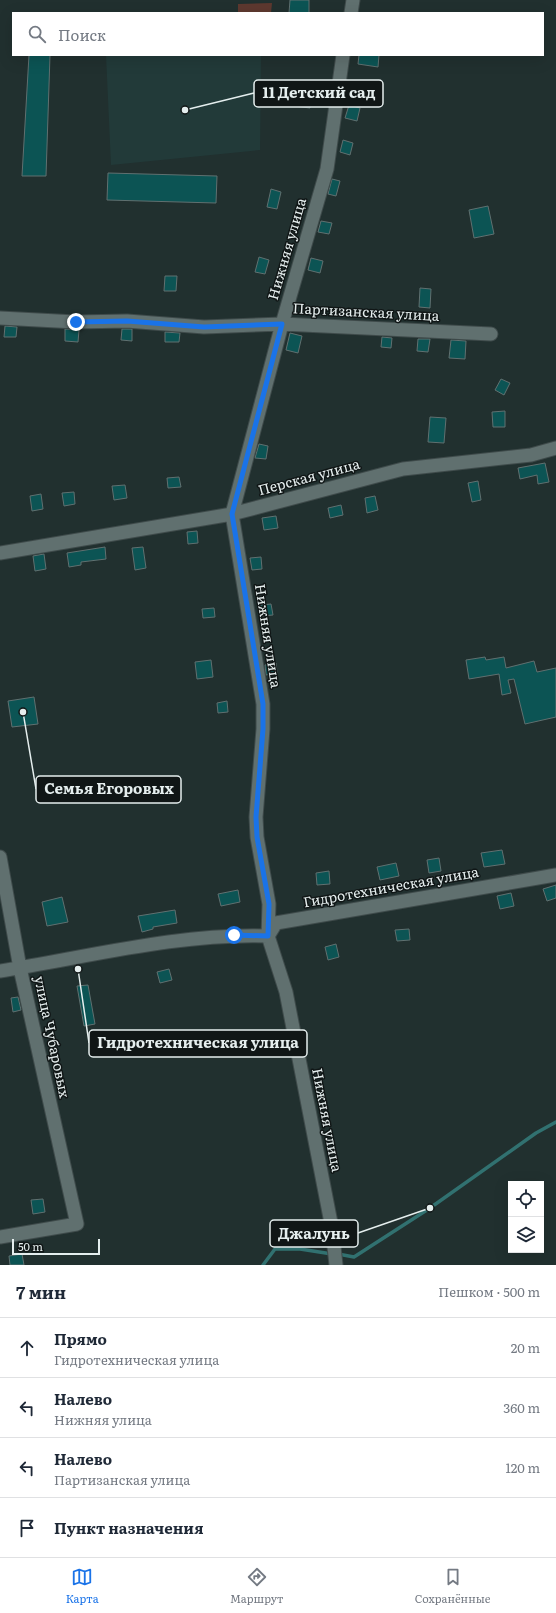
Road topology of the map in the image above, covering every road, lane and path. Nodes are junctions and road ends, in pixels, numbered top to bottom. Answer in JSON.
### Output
{"nodes":[{"id":1,"x":353,"y":0,"type":"edge"},
{"id":2,"x":351,"y":12,"type":"edge"},
{"id":3,"x":343,"y":56,"type":"edge"},
{"id":4,"x":0,"y":318,"type":"edge"},
{"id":5,"x":282,"y":324,"type":"junction"},
{"id":6,"x":491,"y":334,"type":"dead end"},
{"id":7,"x":556,"y":448,"type":"edge"},
{"id":8,"x":232,"y":514,"type":"junction"},
{"id":9,"x":0,"y":553,"type":"edge"},
{"id":10,"x":0,"y":857,"type":"edge"},
{"id":11,"x":556,"y":875,"type":"edge"},
{"id":12,"x":268,"y":936,"type":"junction"},
{"id":13,"x":20,"y":968,"type":"junction"},
{"id":14,"x":0,"y":971,"type":"edge"},
{"id":15,"x":0,"y":1237,"type":"edge"},
{"id":16,"x":336,"y":1265,"type":"edge"}],
"edges":[{"from":1,"to":2,"type":"street"},
{"from":3,"to":5,"type":"street","name":"Нижняя улица"},
{"from":4,"to":5,"type":"street","name":"Партизанская улица"},
{"from":5,"to":6,"type":"street","name":"Партизанская улица"},
{"from":5,"to":8,"type":"street","name":"Нижняя улица"},
{"from":7,"to":8,"type":"street","name":"Перская улица"},
{"from":8,"to":9,"type":"street","name":"Перская улица"},
{"from":8,"to":12,"type":"street","name":"Нижняя улица"},
{"from":10,"to":13,"type":"street","name":"улица Чубаровых"},
{"from":11,"to":12,"type":"street","name":"Гидротехническая улица"},
{"from":12,"to":13,"type":"street"},
{"from":12,"to":16,"type":"street","name":"Нижняя улица"},
{"from":13,"to":14,"type":"street"},
{"from":13,"to":15,"type":"street","name":"улица Чубаровых"}]}
